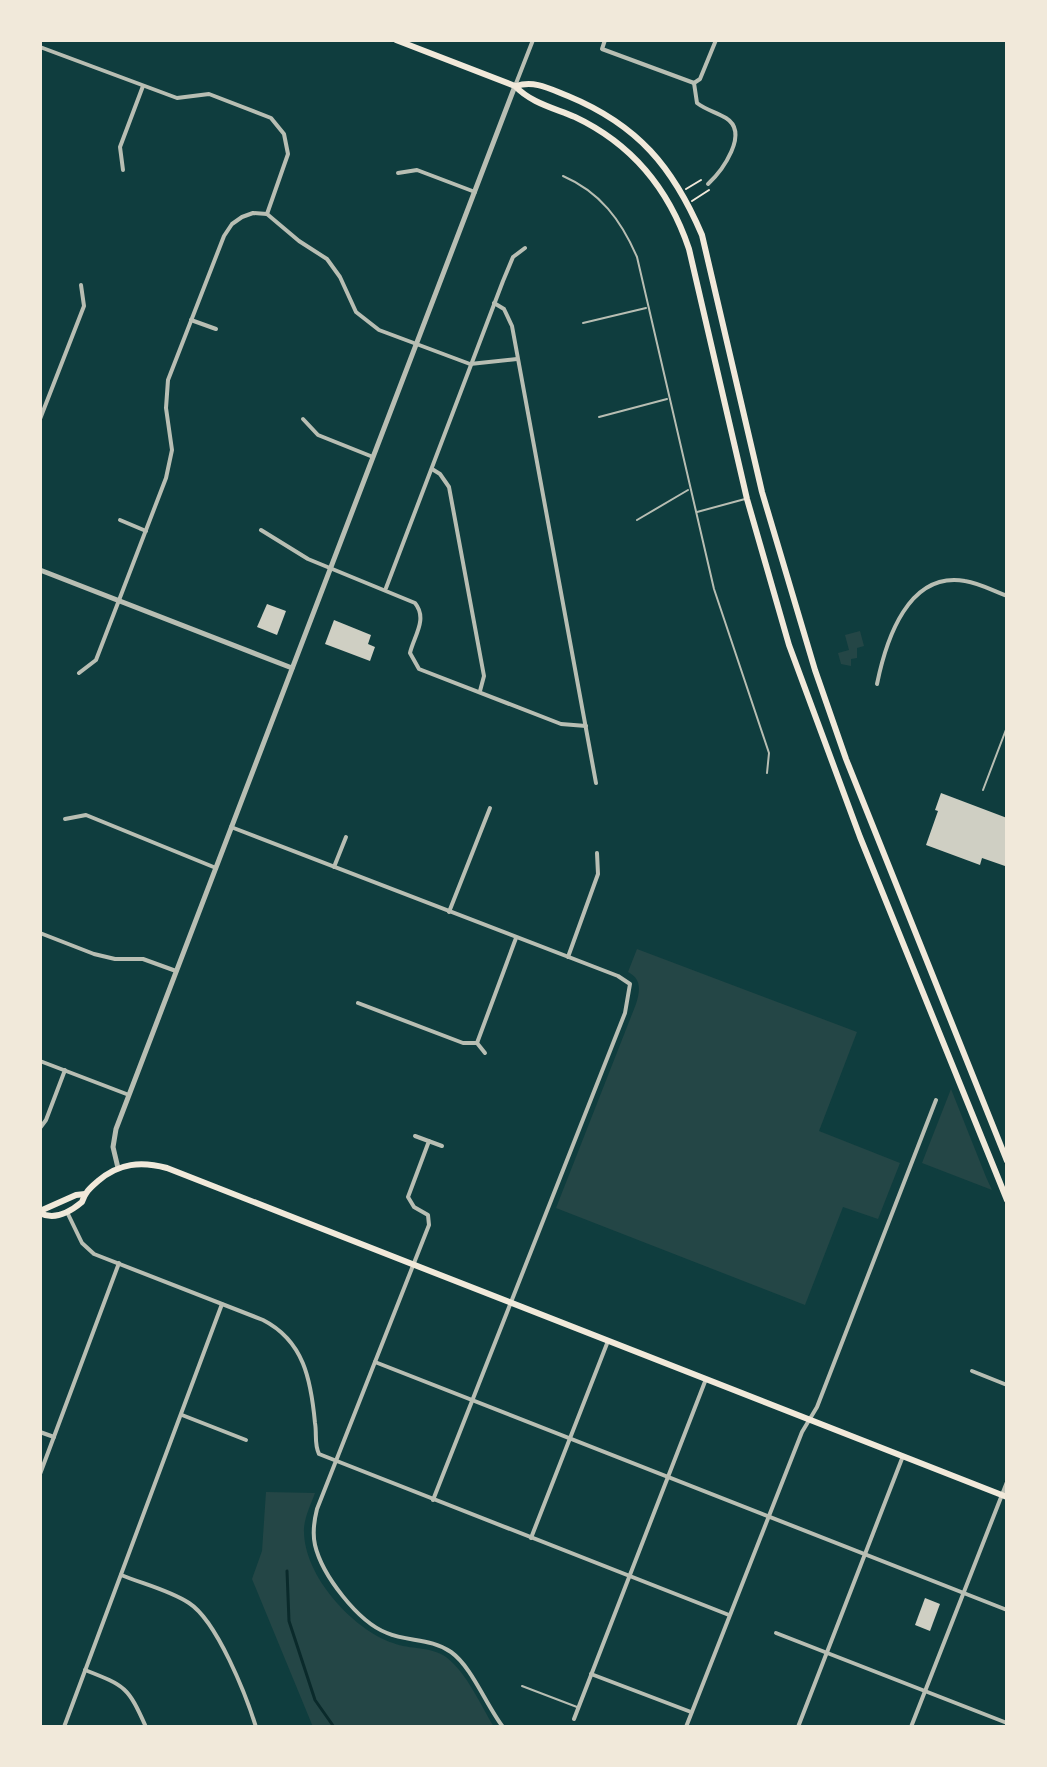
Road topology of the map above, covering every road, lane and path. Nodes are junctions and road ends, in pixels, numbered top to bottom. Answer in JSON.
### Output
{"nodes":[{"id":1,"x":396,"y":40,"type":"edge"},
{"id":2,"x":533,"y":40,"type":"edge"},
{"id":3,"x":605,"y":40,"type":"edge"},
{"id":4,"x":716,"y":40,"type":"edge"},
{"id":5,"x":40,"y":47,"type":"edge"},
{"id":6,"x":694,"y":83,"type":"junction"},
{"id":7,"x":143,"y":86,"type":"junction"},
{"id":8,"x":515,"y":86,"type":"junction"},
{"id":9,"x":123,"y":170,"type":"dead end"},
{"id":10,"x":398,"y":173,"type":"dead end"},
{"id":11,"x":563,"y":176,"type":"dead end"},
{"id":12,"x":708,"y":184,"type":"junction"},
{"id":13,"x":681,"y":191,"type":"junction"},
{"id":14,"x":475,"y":192,"type":"junction"},
{"id":15,"x":688,"y":203,"type":"junction"},
{"id":16,"x":267,"y":214,"type":"junction"},
{"id":17,"x":525,"y":248,"type":"dead end"},
{"id":18,"x":81,"y":285,"type":"dead end"},
{"id":19,"x":494,"y":303,"type":"junction"},
{"id":20,"x":648,"y":308,"type":"junction"},
{"id":21,"x":191,"y":320,"type":"junction"},
{"id":22,"x":583,"y":323,"type":"dead end"},
{"id":23,"x":216,"y":329,"type":"dead end"},
{"id":24,"x":416,"y":344,"type":"junction"},
{"id":25,"x":517,"y":359,"type":"junction"},
{"id":26,"x":470,"y":364,"type":"junction"},
{"id":27,"x":669,"y":399,"type":"junction"},
{"id":28,"x":599,"y":417,"type":"dead end"},
{"id":29,"x":40,"y":419,"type":"edge"},
{"id":30,"x":303,"y":419,"type":"dead end"},
{"id":31,"x":373,"y":457,"type":"junction"},
{"id":32,"x":432,"y":469,"type":"junction"},
{"id":33,"x":689,"y":489,"type":"junction"},
{"id":34,"x":747,"y":499,"type":"junction"},
{"id":35,"x":696,"y":513,"type":"junction"},
{"id":36,"x":120,"y":520,"type":"dead end"},
{"id":37,"x":637,"y":520,"type":"dead end"},
{"id":38,"x":261,"y":530,"type":"dead end"},
{"id":39,"x":146,"y":531,"type":"junction"},
{"id":40,"x":331,"y":568,"type":"junction"},
{"id":41,"x":40,"y":570,"type":"edge"},
{"id":42,"x":386,"y":589,"type":"junction"},
{"id":43,"x":1007,"y":596,"type":"edge"},
{"id":44,"x":119,"y":601,"type":"junction"},
{"id":45,"x":292,"y":668,"type":"junction"},
{"id":46,"x":79,"y":673,"type":"dead end"},
{"id":47,"x":877,"y":684,"type":"dead end"},
{"id":48,"x":479,"y":692,"type":"junction"},
{"id":49,"x":586,"y":726,"type":"junction"},
{"id":50,"x":1007,"y":727,"type":"edge"},
{"id":51,"x":767,"y":773,"type":"dead end"},
{"id":52,"x":596,"y":783,"type":"dead end"},
{"id":53,"x":983,"y":790,"type":"dead end"},
{"id":54,"x":490,"y":808,"type":"dead end"},
{"id":55,"x":65,"y":819,"type":"dead end"},
{"id":56,"x":231,"y":827,"type":"junction"},
{"id":57,"x":346,"y":837,"type":"dead end"},
{"id":58,"x":597,"y":853,"type":"dead end"},
{"id":59,"x":334,"y":867,"type":"junction"},
{"id":60,"x":216,"y":868,"type":"junction"},
{"id":61,"x":449,"y":912,"type":"junction"},
{"id":62,"x":40,"y":933,"type":"edge"},
{"id":63,"x":516,"y":938,"type":"junction"},
{"id":64,"x":568,"y":957,"type":"junction"},
{"id":65,"x":176,"y":971,"type":"junction"},
{"id":66,"x":358,"y":1003,"type":"dead end"},
{"id":67,"x":477,"y":1043,"type":"junction"},
{"id":68,"x":485,"y":1053,"type":"dead end"},
{"id":69,"x":40,"y":1061,"type":"edge"},
{"id":70,"x":65,"y":1070,"type":"junction"},
{"id":71,"x":129,"y":1095,"type":"junction"},
{"id":72,"x":936,"y":1100,"type":"dead end"},
{"id":73,"x":40,"y":1128,"type":"edge"},
{"id":74,"x":415,"y":1136,"type":"dead end"},
{"id":75,"x":429,"y":1141,"type":"junction"},
{"id":76,"x":442,"y":1146,"type":"dead end"},
{"id":77,"x":1007,"y":1161,"type":"edge"},
{"id":78,"x":118,"y":1168,"type":"junction"},
{"id":79,"x":85,"y":1194,"type":"junction"},
{"id":80,"x":1007,"y":1200,"type":"edge"},
{"id":81,"x":40,"y":1212,"type":"edge"},
{"id":82,"x":67,"y":1212,"type":"junction"},
{"id":83,"x":119,"y":1263,"type":"junction"},
{"id":84,"x":414,"y":1264,"type":"junction"},
{"id":85,"x":509,"y":1302,"type":"junction"},
{"id":86,"x":222,"y":1304,"type":"junction"},
{"id":87,"x":608,"y":1341,"type":"junction"},
{"id":88,"x":375,"y":1362,"type":"junction"},
{"id":89,"x":972,"y":1371,"type":"dead end"},
{"id":90,"x":706,"y":1379,"type":"junction"},
{"id":91,"x":1007,"y":1385,"type":"edge"},
{"id":92,"x":472,"y":1401,"type":"junction"},
{"id":93,"x":182,"y":1415,"type":"junction"},
{"id":94,"x":809,"y":1419,"type":"junction"},
{"id":95,"x":40,"y":1432,"type":"edge"},
{"id":96,"x":54,"y":1437,"type":"junction"},
{"id":97,"x":570,"y":1439,"type":"junction"},
{"id":98,"x":246,"y":1440,"type":"dead end"},
{"id":99,"x":903,"y":1456,"type":"junction"},
{"id":100,"x":336,"y":1461,"type":"junction"},
{"id":101,"x":40,"y":1474,"type":"edge"},
{"id":102,"x":669,"y":1477,"type":"junction"},
{"id":103,"x":1007,"y":1482,"type":"edge"},
{"id":104,"x":1004,"y":1496,"type":"edge"},
{"id":105,"x":433,"y":1500,"type":"junction"},
{"id":106,"x":768,"y":1516,"type":"junction"},
{"id":107,"x":531,"y":1538,"type":"junction"},
{"id":108,"x":865,"y":1555,"type":"junction"},
{"id":109,"x":121,"y":1575,"type":"junction"},
{"id":110,"x":629,"y":1576,"type":"junction"},
{"id":111,"x":964,"y":1593,"type":"junction"},
{"id":112,"x":1007,"y":1610,"type":"edge"},
{"id":113,"x":729,"y":1615,"type":"junction"},
{"id":114,"x":776,"y":1633,"type":"dead end"},
{"id":115,"x":826,"y":1653,"type":"junction"},
{"id":116,"x":85,"y":1670,"type":"junction"},
{"id":117,"x":591,"y":1674,"type":"junction"},
{"id":118,"x":522,"y":1686,"type":"dead end"},
{"id":119,"x":925,"y":1691,"type":"junction"},
{"id":120,"x":578,"y":1707,"type":"junction"},
{"id":121,"x":691,"y":1712,"type":"junction"},
{"id":122,"x":574,"y":1719,"type":"dead end"},
{"id":123,"x":1007,"y":1723,"type":"edge"},
{"id":124,"x":64,"y":1727,"type":"edge"},
{"id":125,"x":146,"y":1727,"type":"edge"},
{"id":126,"x":256,"y":1727,"type":"edge"},
{"id":127,"x":503,"y":1727,"type":"edge"},
{"id":128,"x":686,"y":1727,"type":"edge"},
{"id":129,"x":798,"y":1727,"type":"edge"},
{"id":130,"x":911,"y":1727,"type":"edge"}],
"edges":[{"from":1,"to":8,"type":"main road"},
{"from":2,"to":8,"type":"street"},
{"from":3,"to":6,"type":"street"},
{"from":4,"to":6,"type":"street"},
{"from":5,"to":7,"type":"street"},
{"from":6,"to":12,"type":"street"},
{"from":7,"to":9,"type":"street"},
{"from":7,"to":16,"type":"street"},
{"from":8,"to":13,"type":"main road"},
{"from":8,"to":14,"type":"street"},
{"from":8,"to":34,"type":"main road"},
{"from":10,"to":14,"type":"street"},
{"from":11,"to":20,"type":"lane"},
{"from":12,"to":13,"type":"path"},
{"from":12,"to":15,"type":"path"},
{"from":13,"to":15,"type":"main road"},
{"from":14,"to":24,"type":"street"},
{"from":15,"to":77,"type":"main road"},
{"from":16,"to":21,"type":"street"},
{"from":16,"to":24,"type":"street"},
{"from":17,"to":19,"type":"street"},
{"from":18,"to":29,"type":"street"},
{"from":19,"to":25,"type":"street"},
{"from":19,"to":26,"type":"street"},
{"from":20,"to":22,"type":"lane"},
{"from":20,"to":27,"type":"lane"},
{"from":21,"to":23,"type":"street"},
{"from":21,"to":39,"type":"street"},
{"from":24,"to":26,"type":"street"},
{"from":24,"to":31,"type":"street"},
{"from":25,"to":26,"type":"street"},
{"from":25,"to":49,"type":"street"},
{"from":26,"to":32,"type":"street"},
{"from":27,"to":28,"type":"lane"},
{"from":27,"to":33,"type":"lane"},
{"from":30,"to":31,"type":"street"},
{"from":31,"to":40,"type":"street"},
{"from":32,"to":42,"type":"street"},
{"from":32,"to":48,"type":"street"},
{"from":33,"to":35,"type":"lane"},
{"from":33,"to":37,"type":"lane"},
{"from":34,"to":35,"type":"lane"},
{"from":34,"to":80,"type":"main road"},
{"from":35,"to":51,"type":"lane"},
{"from":36,"to":39,"type":"street"},
{"from":38,"to":40,"type":"street"},
{"from":39,"to":44,"type":"street"},
{"from":40,"to":42,"type":"street"},
{"from":40,"to":45,"type":"street"},
{"from":41,"to":44,"type":"street"},
{"from":42,"to":48,"type":"street"},
{"from":43,"to":47,"type":"street"},
{"from":44,"to":45,"type":"street"},
{"from":44,"to":46,"type":"street"},
{"from":45,"to":56,"type":"street"},
{"from":48,"to":49,"type":"street"},
{"from":49,"to":52,"type":"street"},
{"from":50,"to":53,"type":"lane"},
{"from":54,"to":61,"type":"street"},
{"from":55,"to":60,"type":"street"},
{"from":56,"to":59,"type":"street"},
{"from":56,"to":60,"type":"street"},
{"from":57,"to":59,"type":"street"},
{"from":58,"to":64,"type":"street"},
{"from":59,"to":61,"type":"street"},
{"from":60,"to":65,"type":"street"},
{"from":61,"to":63,"type":"street"},
{"from":62,"to":65,"type":"street"},
{"from":63,"to":64,"type":"street"},
{"from":63,"to":67,"type":"street"},
{"from":64,"to":85,"type":"street"},
{"from":65,"to":71,"type":"street"},
{"from":66,"to":67,"type":"street"},
{"from":67,"to":68,"type":"street"},
{"from":69,"to":70,"type":"street"},
{"from":70,"to":71,"type":"street"},
{"from":70,"to":73,"type":"street"},
{"from":71,"to":78,"type":"street"},
{"from":72,"to":94,"type":"street"},
{"from":74,"to":75,"type":"street"},
{"from":75,"to":76,"type":"street"},
{"from":75,"to":84,"type":"street"},
{"from":78,"to":79,"type":"main road"},
{"from":78,"to":84,"type":"main road"},
{"from":79,"to":81,"type":"main road"},
{"from":79,"to":82,"type":"main road"},
{"from":81,"to":82,"type":"main road"},
{"from":82,"to":83,"type":"street"},
{"from":83,"to":86,"type":"street"},
{"from":83,"to":96,"type":"street"},
{"from":84,"to":85,"type":"main road"},
{"from":84,"to":88,"type":"street"},
{"from":85,"to":87,"type":"main road"},
{"from":85,"to":92,"type":"street"},
{"from":86,"to":93,"type":"street"},
{"from":86,"to":100,"type":"street"},
{"from":87,"to":90,"type":"main road"},
{"from":87,"to":97,"type":"street"},
{"from":88,"to":92,"type":"street"},
{"from":88,"to":100,"type":"street"},
{"from":89,"to":91,"type":"street"},
{"from":90,"to":94,"type":"main road"},
{"from":90,"to":102,"type":"street"},
{"from":92,"to":97,"type":"street"},
{"from":92,"to":105,"type":"street"},
{"from":93,"to":98,"type":"street"},
{"from":93,"to":109,"type":"street"},
{"from":94,"to":99,"type":"main road"},
{"from":94,"to":106,"type":"street"},
{"from":95,"to":96,"type":"street"},
{"from":96,"to":101,"type":"street"},
{"from":97,"to":102,"type":"street"},
{"from":97,"to":107,"type":"street"},
{"from":99,"to":104,"type":"main road"},
{"from":99,"to":108,"type":"street"},
{"from":100,"to":105,"type":"street"},
{"from":100,"to":127,"type":"street"},
{"from":102,"to":106,"type":"street"},
{"from":102,"to":110,"type":"street"},
{"from":103,"to":104,"type":"street"},
{"from":104,"to":111,"type":"street"},
{"from":105,"to":107,"type":"street"},
{"from":106,"to":108,"type":"street"},
{"from":106,"to":113,"type":"street"},
{"from":107,"to":110,"type":"street"},
{"from":108,"to":111,"type":"street"},
{"from":108,"to":115,"type":"street"},
{"from":109,"to":116,"type":"street"},
{"from":109,"to":126,"type":"street"},
{"from":110,"to":113,"type":"street"},
{"from":110,"to":117,"type":"street"},
{"from":111,"to":112,"type":"street"},
{"from":111,"to":119,"type":"street"},
{"from":113,"to":121,"type":"street"},
{"from":114,"to":115,"type":"street"},
{"from":115,"to":119,"type":"street"},
{"from":115,"to":129,"type":"street"},
{"from":116,"to":124,"type":"street"},
{"from":116,"to":125,"type":"street"},
{"from":117,"to":120,"type":"street"},
{"from":117,"to":121,"type":"street"},
{"from":118,"to":120,"type":"lane"},
{"from":119,"to":123,"type":"street"},
{"from":119,"to":130,"type":"street"},
{"from":120,"to":122,"type":"street"},
{"from":121,"to":128,"type":"street"}]}
